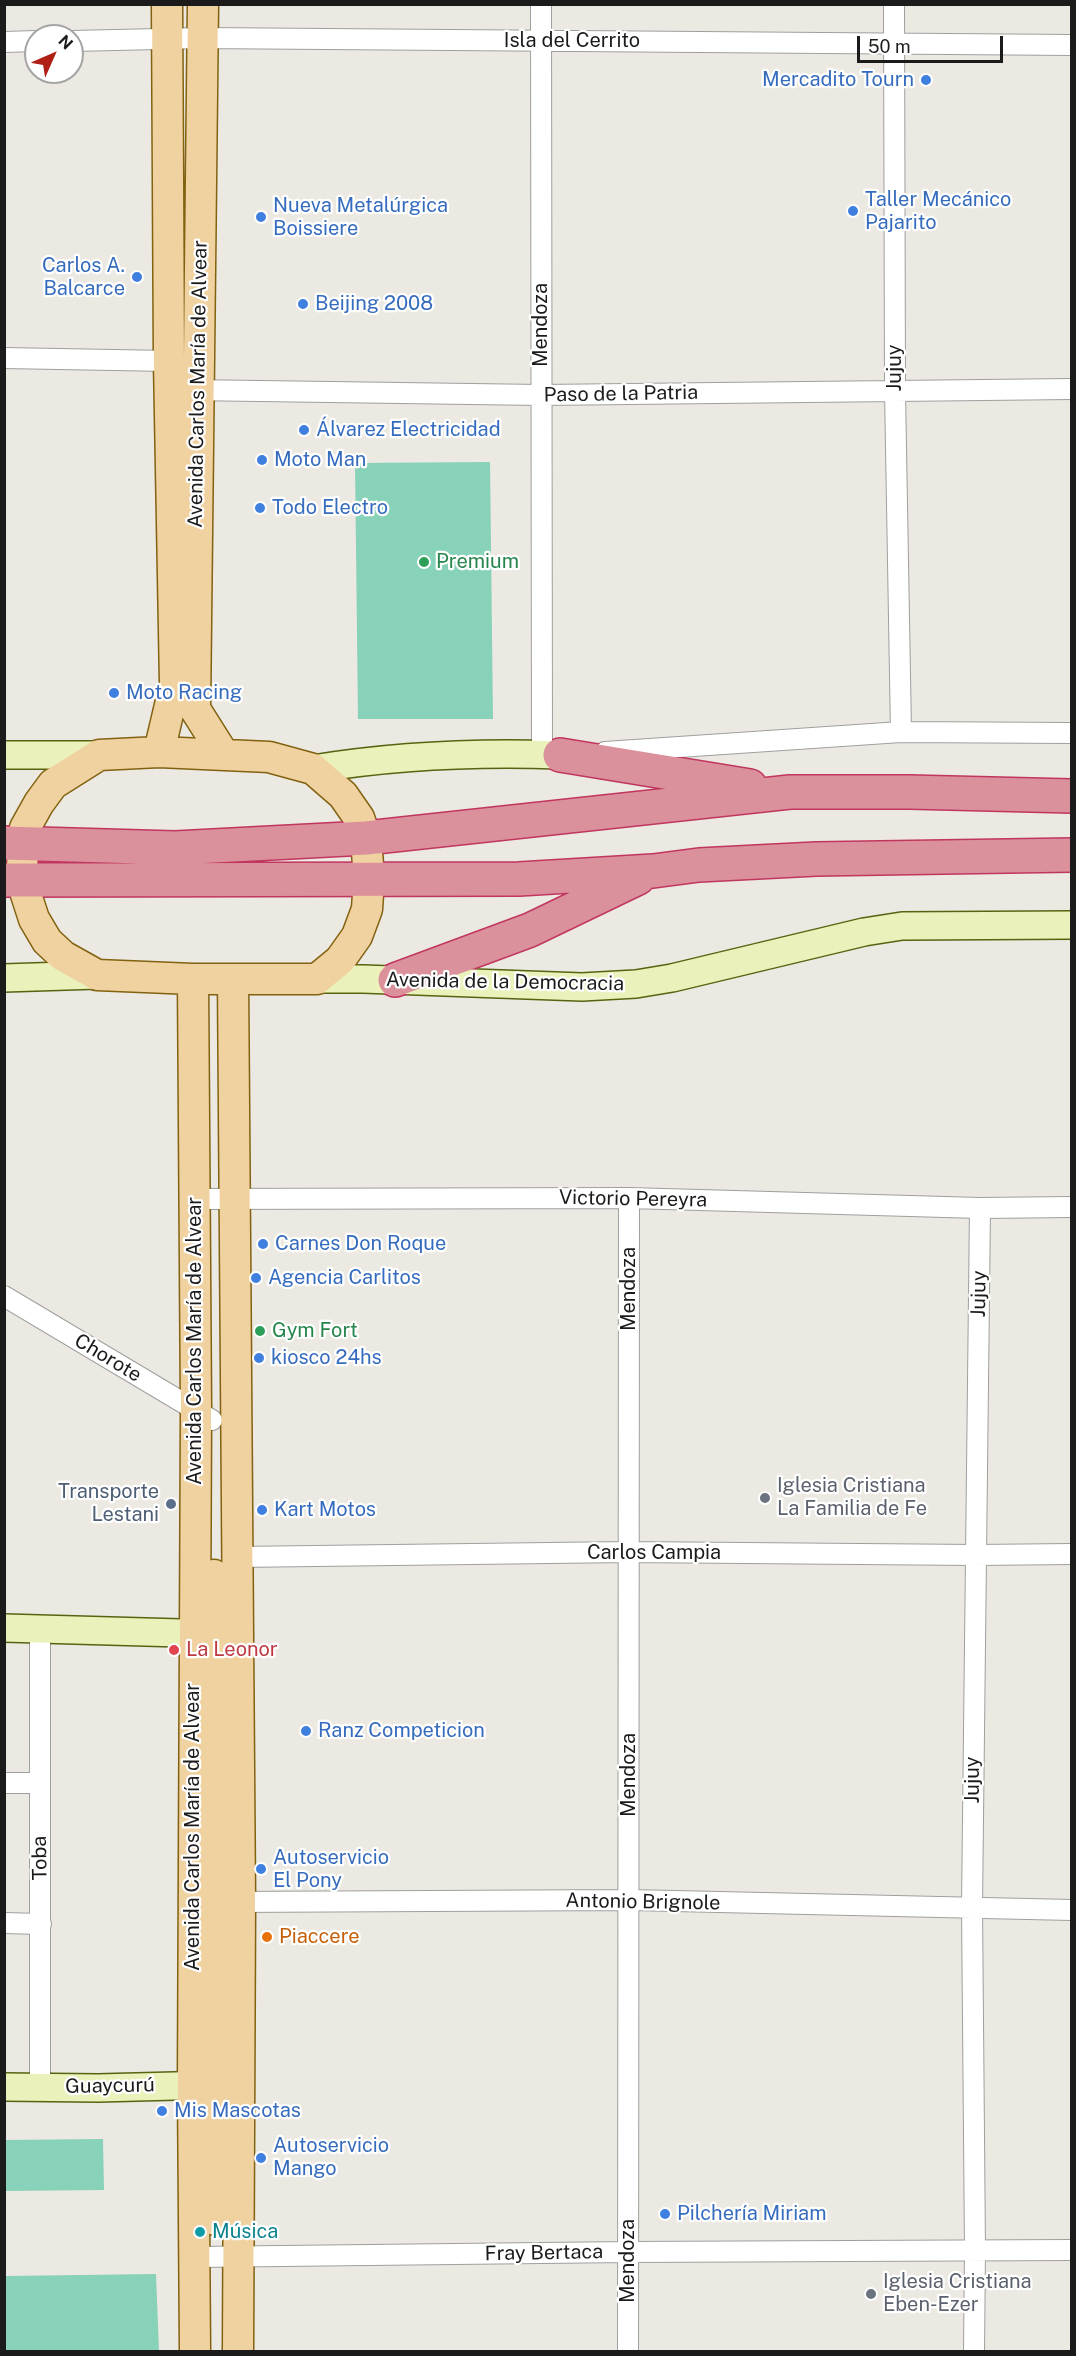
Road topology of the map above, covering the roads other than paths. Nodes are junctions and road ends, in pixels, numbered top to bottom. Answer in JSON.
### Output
{"nodes":[{"id":1,"x":167,"y":4,"type":"edge"},
{"id":2,"x":203,"y":4,"type":"edge"},
{"id":3,"x":541,"y":4,"type":"edge"},
{"id":4,"x":894,"y":4,"type":"edge"},
{"id":5,"x":202,"y":38,"type":"junction"},
{"id":6,"x":167,"y":39,"type":"junction"},
{"id":7,"x":84,"y":41,"type":"edge"},
{"id":8,"x":541,"y":41,"type":"junction"},
{"id":9,"x":4,"y":42,"type":"edge"},
{"id":10,"x":24,"y":42,"type":"edge"},
{"id":11,"x":894,"y":43,"type":"junction"},
{"id":12,"x":1071,"y":45,"type":"edge"},
{"id":13,"x":4,"y":358,"type":"edge"},
{"id":14,"x":169,"y":361,"type":"junction"},
{"id":15,"x":1071,"y":389,"type":"edge"},
{"id":16,"x":184,"y":390,"type":"junction"},
{"id":17,"x":896,"y":391,"type":"junction"},
{"id":18,"x":541,"y":395,"type":"junction"},
{"id":19,"x":901,"y":732,"type":"junction"},
{"id":20,"x":1071,"y":733,"type":"edge"},
{"id":21,"x":159,"y":752,"type":"junction"},
{"id":22,"x":224,"y":754,"type":"junction"},
{"id":23,"x":551,"y":754,"type":"junction"},
{"id":24,"x":4,"y":755,"type":"edge"},
{"id":25,"x":99,"y":755,"type":"junction"},
{"id":26,"x":313,"y":770,"type":"junction"},
{"id":27,"x":790,"y":792,"type":"junction"},
{"id":28,"x":1071,"y":795,"type":"edge"},
{"id":29,"x":366,"y":838,"type":"junction"},
{"id":30,"x":14,"y":844,"type":"edge"},
{"id":31,"x":1071,"y":855,"type":"edge"},
{"id":32,"x":653,"y":871,"type":"junction"},
{"id":33,"x":13,"y":879,"type":"edge"},
{"id":34,"x":369,"y":879,"type":"junction"},
{"id":35,"x":1071,"y":925,"type":"edge"},
{"id":36,"x":98,"y":975,"type":"junction"},
{"id":37,"x":4,"y":978,"type":"edge"},
{"id":38,"x":193,"y":979,"type":"junction"},
{"id":39,"x":233,"y":979,"type":"junction"},
{"id":40,"x":317,"y":979,"type":"junction"},
{"id":41,"x":395,"y":980,"type":"junction"},
{"id":42,"x":193,"y":1015,"type":"junction"},
{"id":43,"x":232,"y":1024,"type":"junction"},
{"id":44,"x":214,"y":1112,"type":"junction"},
{"id":45,"x":629,"y":1198,"type":"junction"},
{"id":46,"x":214,"y":1199,"type":"junction"},
{"id":47,"x":1071,"y":1207,"type":"edge"},
{"id":48,"x":980,"y":1208,"type":"junction"},
{"id":49,"x":4,"y":1296,"type":"edge"},
{"id":50,"x":204,"y":1415,"type":"junction"},
{"id":51,"x":628,"y":1552,"type":"junction"},
{"id":52,"x":1071,"y":1554,"type":"edge"},
{"id":53,"x":975,"y":1555,"type":"junction"},
{"id":54,"x":237,"y":1557,"type":"junction"},
{"id":55,"x":4,"y":1628,"type":"edge"},
{"id":56,"x":40,"y":1630,"type":"junction"},
{"id":57,"x":216,"y":1634,"type":"junction"},
{"id":58,"x":4,"y":1783,"type":"edge"},
{"id":59,"x":39,"y":1783,"type":"junction"},
{"id":60,"x":630,"y":1900,"type":"junction"},
{"id":61,"x":228,"y":1902,"type":"junction"},
{"id":62,"x":972,"y":1906,"type":"junction"},
{"id":63,"x":1071,"y":1910,"type":"edge"},
{"id":64,"x":4,"y":1923,"type":"edge"},
{"id":65,"x":41,"y":1924,"type":"junction"},
{"id":66,"x":204,"y":2085,"type":"junction"},
{"id":67,"x":4,"y":2087,"type":"edge"},
{"id":68,"x":40,"y":2087,"type":"junction"},
{"id":69,"x":975,"y":2250,"type":"junction"},
{"id":70,"x":1071,"y":2250,"type":"edge"},
{"id":71,"x":628,"y":2252,"type":"junction"},
{"id":72,"x":216,"y":2257,"type":"junction"},
{"id":73,"x":195,"y":2352,"type":"edge"},
{"id":74,"x":215,"y":2352,"type":"edge"},
{"id":75,"x":238,"y":2352,"type":"edge"},
{"id":76,"x":628,"y":2352,"type":"edge"},
{"id":77,"x":974,"y":2352,"type":"edge"}],
"edges":[{"from":1,"to":6,"type":"main road","name":"Avenida Carlos María de Alvear"},
{"from":2,"to":5,"type":"main road","name":"Avenida Carlos María de Alvear"},
{"from":3,"to":8,"type":"street","name":"Mendoza"},
{"from":4,"to":11,"type":"street","name":"Jujuy"},
{"from":5,"to":6,"type":"street","name":"Isla del Cerrito"},
{"from":5,"to":8,"type":"street","name":"Isla del Cerrito"},
{"from":5,"to":16,"type":"main road","name":"Avenida Carlos María de Alvear"},
{"from":6,"to":7,"type":"street","name":"Isla del Cerrito"},
{"from":6,"to":14,"type":"main road","name":"Avenida Carlos María de Alvear"},
{"from":8,"to":11,"type":"street","name":"Isla del Cerrito"},
{"from":8,"to":18,"type":"street","name":"Mendoza"},
{"from":9,"to":10,"type":"street"},
{"from":11,"to":12,"type":"street","name":"Isla del Cerrito"},
{"from":11,"to":17,"type":"street","name":"Jujuy"},
{"from":13,"to":14,"type":"street"},
{"from":14,"to":16,"type":"main road","name":"Avenida Carlos María de Alvear"},
{"from":15,"to":17,"type":"street","name":"Paso de la Patria"},
{"from":16,"to":18,"type":"street","name":"Paso de la Patria"},
{"from":16,"to":21,"type":"main road","name":"Avenida Carlos María de Alvear"},
{"from":16,"to":22,"type":"main road","name":"Avenida Carlos María de Alvear"},
{"from":17,"to":18,"type":"street","name":"Paso de la Patria"},
{"from":17,"to":19,"type":"street","name":"Jujuy"},
{"from":18,"to":23,"type":"street","name":"Mendoza"},
{"from":19,"to":20,"type":"street"},
{"from":19,"to":23,"type":"street"},
{"from":21,"to":22,"type":"main road"},
{"from":21,"to":25,"type":"main road"},
{"from":22,"to":26,"type":"main road"},
{"from":23,"to":26,"type":"street"},
{"from":23,"to":27,"type":"highway"},
{"from":24,"to":25,"type":"street"},
{"from":25,"to":30,"type":"main road"},
{"from":26,"to":29,"type":"main road"},
{"from":27,"to":28,"type":"highway"},
{"from":27,"to":29,"type":"highway"},
{"from":29,"to":30,"type":"highway"},
{"from":29,"to":34,"type":"main road"},
{"from":30,"to":33,"type":"main road"},
{"from":31,"to":32,"type":"highway"},
{"from":32,"to":34,"type":"highway"},
{"from":32,"to":41,"type":"highway"},
{"from":33,"to":34,"type":"highway"},
{"from":33,"to":36,"type":"main road"},
{"from":34,"to":40,"type":"main road"},
{"from":35,"to":41,"type":"street","name":"Avenida de la Democracia"},
{"from":36,"to":37,"type":"street","name":"Avenida de la Democracia"},
{"from":36,"to":38,"type":"main road","name":"Avenida de la Democracia"},
{"from":38,"to":39,"type":"main road","name":"Avenida de la Democracia"},
{"from":38,"to":42,"type":"main road","name":"Avenida Carlos María de Alvear"},
{"from":39,"to":40,"type":"main road","name":"Avenida de la Democracia"},
{"from":39,"to":43,"type":"main road","name":"Avenida Carlos María de Alvear"},
{"from":40,"to":41,"type":"street","name":"Avenida de la Democracia"},
{"from":42,"to":44,"type":"main road","name":"Avenida Carlos María de Alvear"},
{"from":42,"to":46,"type":"main road","name":"Avenida Carlos María de Alvear"},
{"from":43,"to":44,"type":"main road","name":"Avenida Carlos María de Alvear"},
{"from":43,"to":46,"type":"main road","name":"Avenida Carlos María de Alvear"},
{"from":44,"to":46,"type":"main road","name":"Avenida Carlos María de Alvear"},
{"from":45,"to":46,"type":"street","name":"Victorio Pereyra"},
{"from":45,"to":48,"type":"street","name":"Victorio Pereyra"},
{"from":45,"to":51,"type":"street","name":"Mendoza"},
{"from":46,"to":50,"type":"main road","name":"Avenida Carlos María de Alvear"},
{"from":46,"to":54,"type":"main road","name":"Avenida Carlos María de Alvear"},
{"from":47,"to":48,"type":"street","name":"Victorio Pereyra"},
{"from":48,"to":53,"type":"street","name":"Jujuy"},
{"from":49,"to":50,"type":"street","name":"Chorote"},
{"from":50,"to":57,"type":"main road","name":"Avenida Carlos María de Alvear"},
{"from":51,"to":53,"type":"street","name":"Carlos Campia"},
{"from":51,"to":54,"type":"street","name":"Carlos Campia"},
{"from":51,"to":60,"type":"street","name":"Mendoza"},
{"from":52,"to":53,"type":"street","name":"Carlos Campia"},
{"from":53,"to":62,"type":"street","name":"Jujuy"},
{"from":54,"to":57,"type":"main road","name":"Avenida Carlos María de Alvear"},
{"from":55,"to":56,"type":"street"},
{"from":56,"to":57,"type":"street"},
{"from":56,"to":59,"type":"street","name":"Toba"},
{"from":57,"to":61,"type":"main road","name":"Avenida Carlos María de Alvear"},
{"from":57,"to":66,"type":"main road","name":"Avenida Carlos María de Alvear"},
{"from":58,"to":59,"type":"street"},
{"from":59,"to":65,"type":"street","name":"Toba"},
{"from":60,"to":61,"type":"street","name":"Antonio Brignole"},
{"from":60,"to":62,"type":"street","name":"Antonio Brignole"},
{"from":60,"to":71,"type":"street","name":"Mendoza"},
{"from":61,"to":66,"type":"main road","name":"Avenida Carlos María de Alvear"},
{"from":61,"to":72,"type":"main road","name":"Avenida Carlos María de Alvear"},
{"from":62,"to":63,"type":"street","name":"Antonio Brignole"},
{"from":62,"to":69,"type":"street","name":"Jujuy"},
{"from":64,"to":65,"type":"street"},
{"from":65,"to":68,"type":"street","name":"Toba"},
{"from":66,"to":68,"type":"street","name":"Guaycurú"},
{"from":66,"to":72,"type":"main road","name":"Avenida Carlos María de Alvear"},
{"from":67,"to":68,"type":"street","name":"Guaycurú"},
{"from":69,"to":70,"type":"street","name":"Fray Bertaca"},
{"from":69,"to":71,"type":"street","name":"Fray Bertaca"},
{"from":69,"to":77,"type":"street","name":"Jujuy"},
{"from":71,"to":72,"type":"street","name":"Fray Bertaca"},
{"from":71,"to":76,"type":"street","name":"Mendoza"},
{"from":72,"to":73,"type":"main road","name":"Avenida Carlos María de Alvear"},
{"from":72,"to":74,"type":"main road","name":"Avenida Carlos María de Alvear"},
{"from":72,"to":75,"type":"main road","name":"Avenida Carlos María de Alvear"}]}
